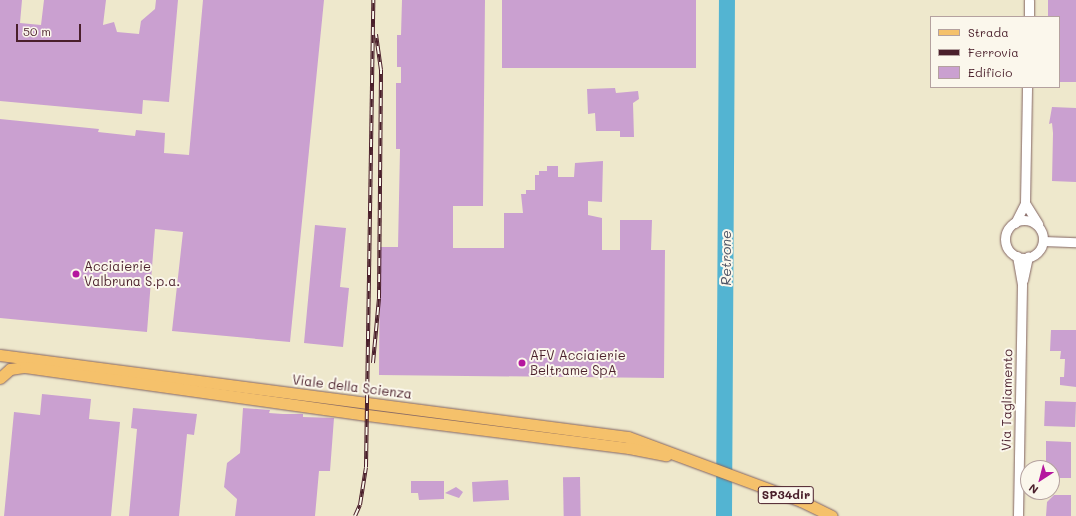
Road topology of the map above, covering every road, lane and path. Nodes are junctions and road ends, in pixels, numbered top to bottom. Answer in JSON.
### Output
{"nodes":[{"id":1,"x":1029,"y":0,"type":"edge"},
{"id":2,"x":1028,"y":16,"type":"edge"},
{"id":3,"x":1027,"y":88,"type":"edge"},
{"id":4,"x":1025,"y":203,"type":"junction"},
{"id":5,"x":1015,"y":223,"type":"junction"},
{"id":6,"x":1040,"y":229,"type":"junction"},
{"id":7,"x":1043,"y":241,"type":"junction"},
{"id":8,"x":1076,"y":242,"type":"edge"},
{"id":9,"x":1017,"y":256,"type":"junction"},
{"id":10,"x":1028,"y":257,"type":"junction"},
{"id":11,"x":1022,"y":285,"type":"junction"},
{"id":12,"x":0,"y":355,"type":"edge"},
{"id":13,"x":0,"y":378,"type":"edge"},
{"id":14,"x":698,"y":461,"type":"junction"},
{"id":15,"x":832,"y":516,"type":"edge"},
{"id":16,"x":1018,"y":516,"type":"edge"}],
"edges":[{"from":1,"to":2,"type":"street"},
{"from":3,"to":4,"type":"street","name":"Via Tagliamento"},
{"from":4,"to":5,"type":"street","name":"Via Tagliamento"},
{"from":4,"to":6,"type":"street"},
{"from":5,"to":6,"type":"street"},
{"from":5,"to":9,"type":"street","name":"Via Tagliamento"},
{"from":6,"to":7,"type":"street"},
{"from":7,"to":8,"type":"street"},
{"from":7,"to":10,"type":"street"},
{"from":9,"to":10,"type":"street"},
{"from":9,"to":11,"type":"street","name":"Via Tagliamento"},
{"from":10,"to":11,"type":"street","name":"Via Tagliamento"},
{"from":11,"to":16,"type":"street","name":"Via Tagliamento"},
{"from":12,"to":14,"type":"main road","name":"Viale della Scienza"},
{"from":13,"to":14,"type":"main road","name":"Viale della Scienza"},
{"from":14,"to":15,"type":"main road","name":"Viale della Scienza","number":"SP34dir"}]}
